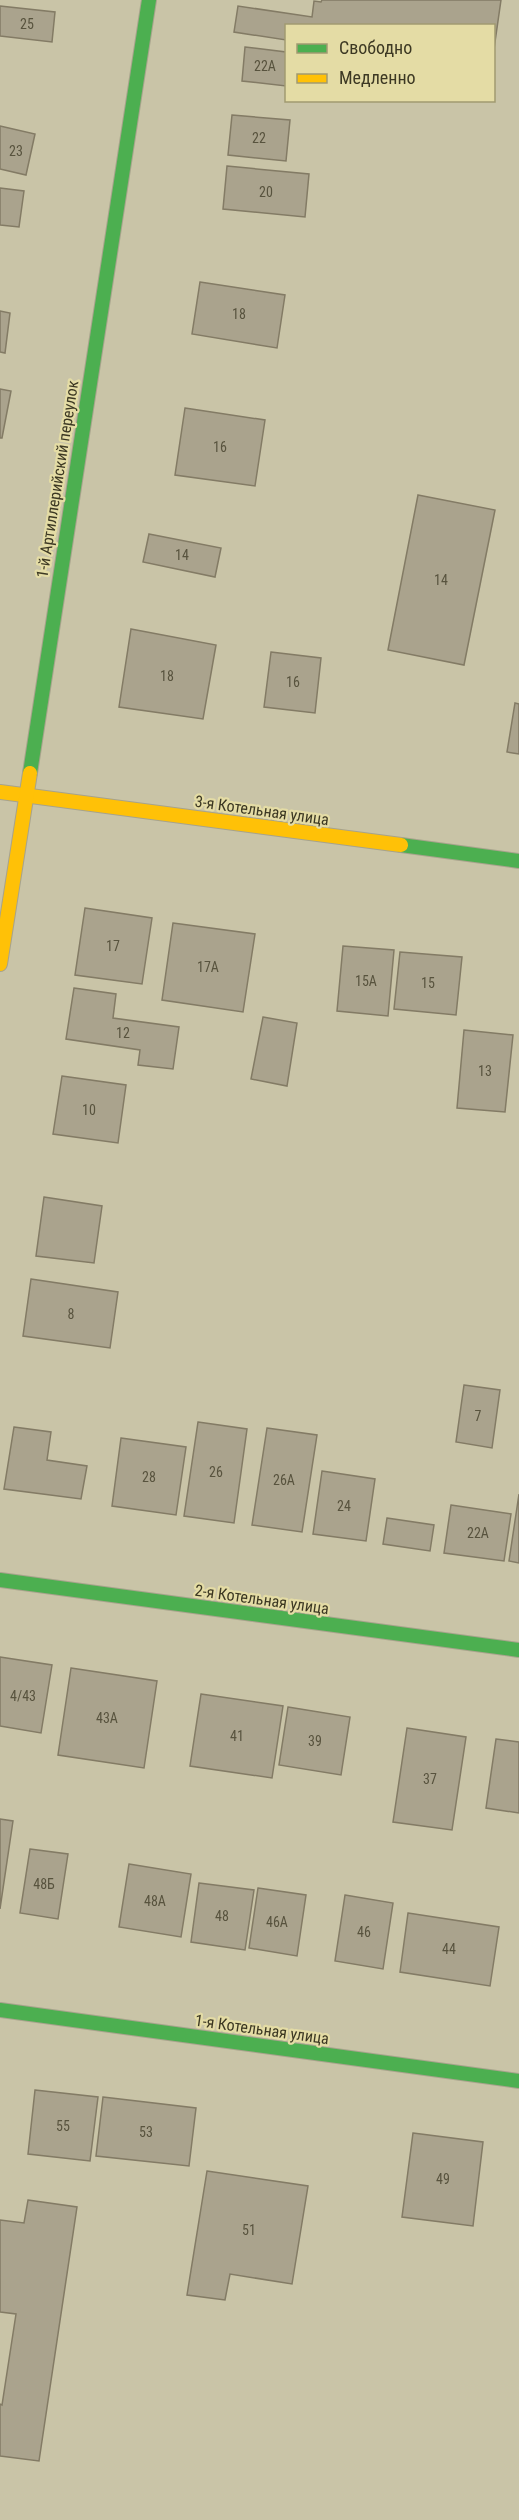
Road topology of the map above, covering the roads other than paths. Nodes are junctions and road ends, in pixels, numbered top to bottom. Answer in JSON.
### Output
{"nodes":[{"id":1,"x":149,"y":0,"type":"edge"},
{"id":2,"x":0,"y":792,"type":"edge"},
{"id":3,"x":24,"y":795,"type":"junction"},
{"id":4,"x":519,"y":861,"type":"edge"},
{"id":5,"x":0,"y":964,"type":"edge"},
{"id":6,"x":0,"y":1580,"type":"edge"},
{"id":7,"x":519,"y":1650,"type":"edge"},
{"id":8,"x":0,"y":2010,"type":"edge"},
{"id":9,"x":519,"y":2081,"type":"edge"}],
"edges":[{"from":1,"to":3,"type":"street","name":"1-й Артиллерийский переулок"},
{"from":2,"to":3,"type":"street","name":"3-я Котельная улица"},
{"from":3,"to":4,"type":"street","name":"3-я Котельная улица"},
{"from":3,"to":5,"type":"street","name":"1-й Артиллерийский переулок"},
{"from":6,"to":7,"type":"street","name":"2-я Котельная улица"},
{"from":8,"to":9,"type":"street","name":"1-я Котельная улица"}]}
